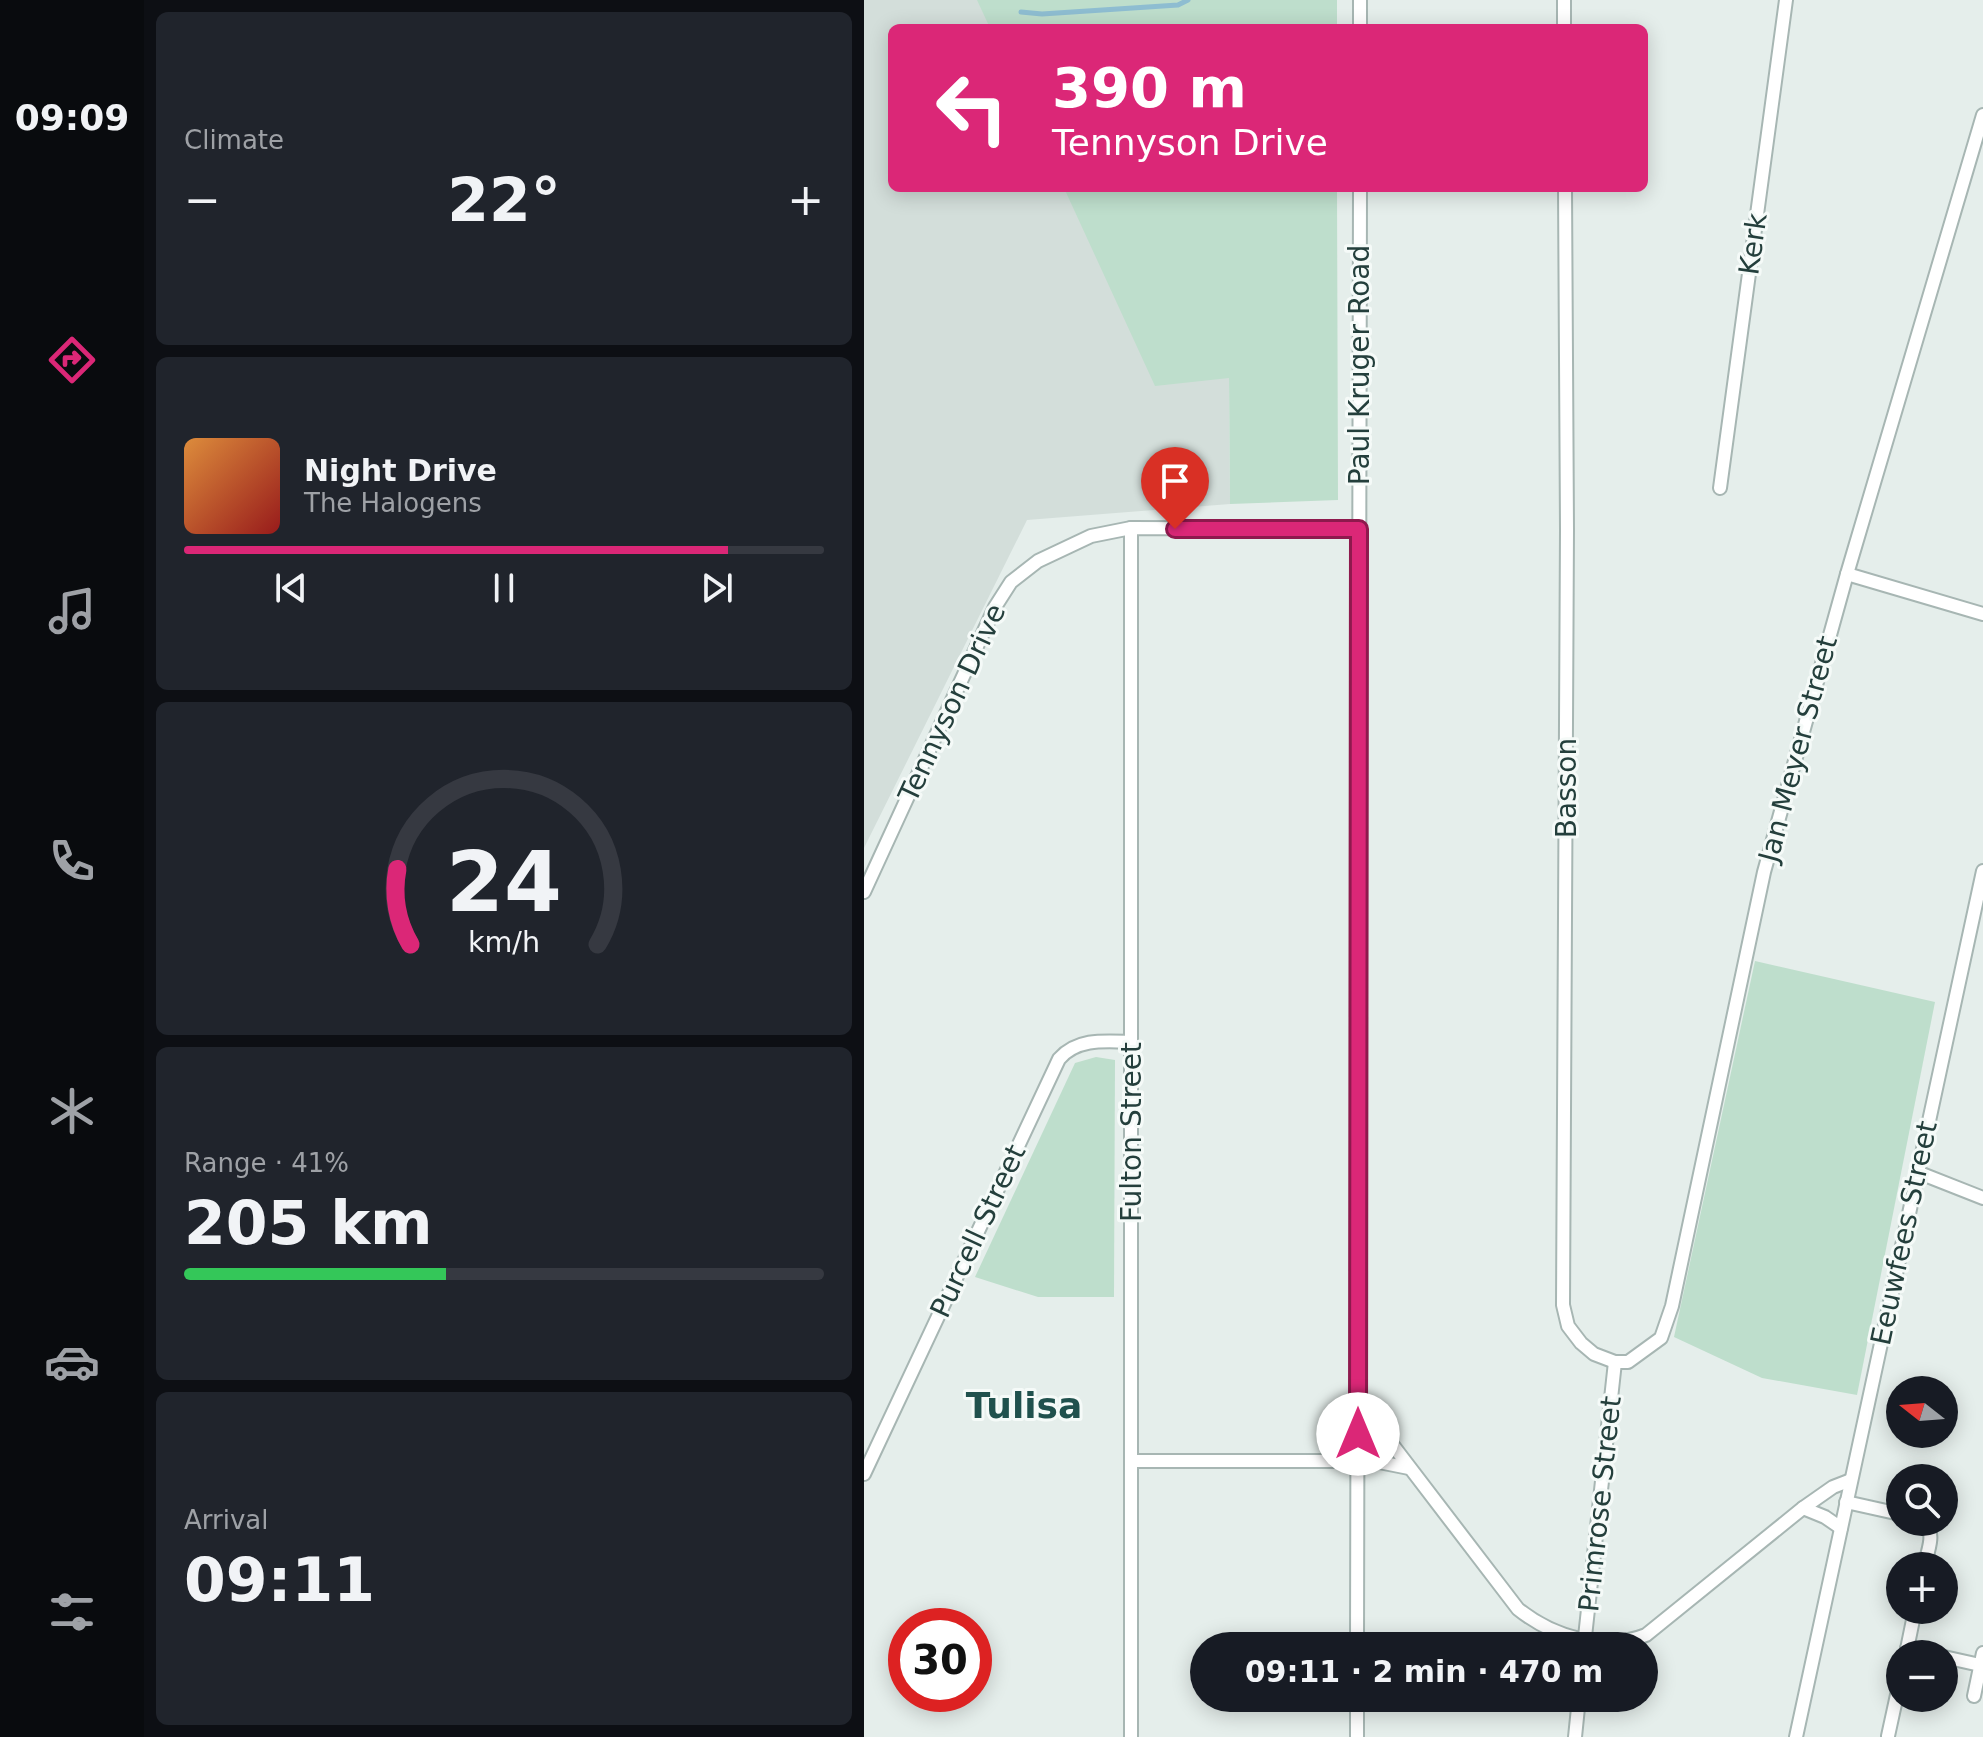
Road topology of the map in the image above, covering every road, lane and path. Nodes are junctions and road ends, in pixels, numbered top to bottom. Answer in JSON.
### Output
{"nodes":[{"id":1,"x":1360,"y":0,"type":"edge"},
{"id":2,"x":1564,"y":0,"type":"edge"},
{"id":3,"x":1786,"y":0,"type":"edge"},
{"id":4,"x":1360,"y":24,"type":"edge"},
{"id":5,"x":1564,"y":24,"type":"edge"},
{"id":6,"x":1983,"y":115,"type":"edge"},
{"id":7,"x":1360,"y":192,"type":"edge"},
{"id":8,"x":1565,"y":192,"type":"edge"},
{"id":9,"x":1720,"y":488,"type":"dead end"},
{"id":10,"x":1131,"y":528,"type":"junction"},
{"id":11,"x":1359,"y":529,"type":"junction"},
{"id":12,"x":1847,"y":574,"type":"junction"},
{"id":13,"x":1983,"y":614,"type":"edge"},
{"id":14,"x":1983,"y":871,"type":"edge"},
{"id":15,"x":864,"y":892,"type":"edge"},
{"id":16,"x":1131,"y":1042,"type":"junction"},
{"id":17,"x":1917,"y":1172,"type":"junction"},
{"id":18,"x":1983,"y":1198,"type":"edge"},
{"id":19,"x":1615,"y":1362,"type":"junction"},
{"id":20,"x":1357,"y":1405,"type":"junction"},
{"id":21,"x":1131,"y":1461,"type":"junction"},
{"id":22,"x":1358,"y":1462,"type":"junction"},
{"id":23,"x":1409,"y":1468,"type":"junction"},
{"id":24,"x":864,"y":1474,"type":"edge"},
{"id":25,"x":1851,"y":1480,"type":"junction"},
{"id":26,"x":1846,"y":1502,"type":"junction"},
{"id":27,"x":1803,"y":1508,"type":"junction"},
{"id":28,"x":1886,"y":1511,"type":"edge"},
{"id":29,"x":1841,"y":1528,"type":"junction"},
{"id":30,"x":1357,"y":1632,"type":"edge"},
{"id":31,"x":1555,"y":1632,"type":"edge"},
{"id":32,"x":1586,"y":1632,"type":"edge"},
{"id":33,"x":1650,"y":1632,"type":"edge"},
{"id":34,"x":1958,"y":1658,"type":"edge"},
{"id":35,"x":1982,"y":1659,"type":"edge"},
{"id":36,"x":1974,"y":1696,"type":"dead end"},
{"id":37,"x":1357,"y":1712,"type":"edge"},
{"id":38,"x":1578,"y":1712,"type":"edge"},
{"id":39,"x":1893,"y":1712,"type":"edge"},
{"id":40,"x":1888,"y":1736,"type":"edge"},
{"id":41,"x":1131,"y":1737,"type":"edge"},
{"id":42,"x":1357,"y":1737,"type":"edge"},
{"id":43,"x":1575,"y":1737,"type":"edge"},
{"id":44,"x":1796,"y":1737,"type":"edge"}],
"edges":[{"from":1,"to":4,"type":"street"},
{"from":2,"to":5,"type":"street"},
{"from":3,"to":9,"type":"street","name":"Kerk"},
{"from":6,"to":12,"type":"street","name":"Jan Meyer Street"},
{"from":7,"to":11,"type":"street","name":"Paul Kruger Road"},
{"from":8,"to":19,"type":"street","name":"Basson"},
{"from":10,"to":11,"type":"street","name":"Tennyson Drive"},
{"from":10,"to":15,"type":"street","name":"Tennyson Drive"},
{"from":10,"to":16,"type":"street","name":"Fulton Street"},
{"from":11,"to":20,"type":"street","name":"Paul Kruger Road"},
{"from":12,"to":13,"type":"street"},
{"from":12,"to":19,"type":"street","name":"Jan Meyer Street"},
{"from":14,"to":17,"type":"street","name":"Eeuwfees Street"},
{"from":16,"to":21,"type":"street","name":"Fulton Street"},
{"from":16,"to":24,"type":"street","name":"Purcell Street"},
{"from":17,"to":18,"type":"street"},
{"from":17,"to":25,"type":"street","name":"Eeuwfees Street"},
{"from":19,"to":32,"type":"street","name":"Primrose Street"},
{"from":20,"to":22,"type":"street","name":"Paul Kruger Road"},
{"from":20,"to":23,"type":"street"},
{"from":21,"to":22,"type":"street"},
{"from":21,"to":41,"type":"street","name":"Fulton Street"},
{"from":22,"to":23,"type":"street"},
{"from":22,"to":30,"type":"street","name":"Paul Kruger Road"},
{"from":23,"to":31,"type":"street"},
{"from":25,"to":26,"type":"street","name":"Eeuwfees Street"},
{"from":25,"to":27,"type":"street"},
{"from":26,"to":28,"type":"street"},
{"from":26,"to":29,"type":"street","name":"Eeuwfees Street"},
{"from":27,"to":29,"type":"street"},
{"from":27,"to":33,"type":"street"},
{"from":29,"to":44,"type":"street","name":"Eeuwfees Street"},
{"from":34,"to":35,"type":"street"},
{"from":35,"to":36,"type":"street"},
{"from":37,"to":42,"type":"street"},
{"from":38,"to":43,"type":"street"},
{"from":39,"to":40,"type":"street"}]}
